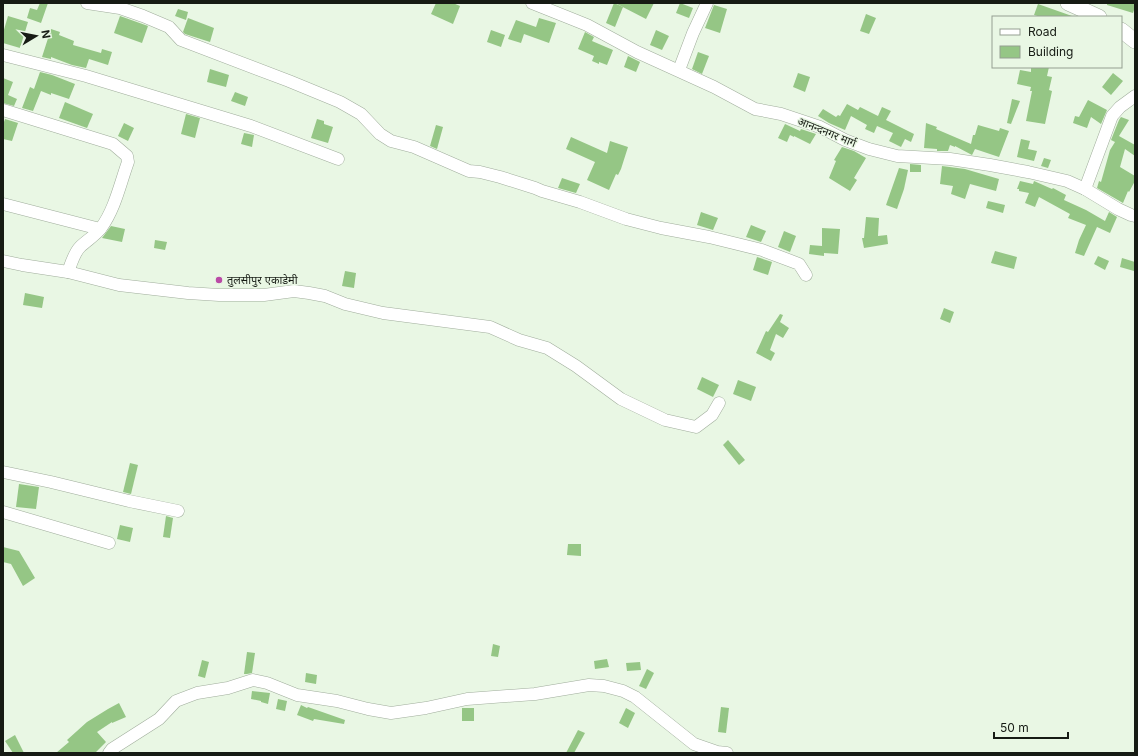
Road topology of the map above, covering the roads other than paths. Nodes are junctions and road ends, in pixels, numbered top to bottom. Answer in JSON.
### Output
{"nodes":[{"id":1,"x":87,"y":3,"type":"edge"},
{"id":2,"x":532,"y":3,"type":"edge"},
{"id":3,"x":707,"y":3,"type":"edge"},
{"id":4,"x":1068,"y":3,"type":"edge"},
{"id":5,"x":552,"y":7,"type":"edge"},
{"id":6,"x":1097,"y":16,"type":"edge"},
{"id":7,"x":1122,"y":31,"type":"edge"},
{"id":8,"x":1135,"y":40,"type":"edge"},
{"id":9,"x":3,"y":55,"type":"edge"},
{"id":10,"x":679,"y":70,"type":"junction"},
{"id":11,"x":1135,"y":96,"type":"edge"},
{"id":12,"x":3,"y":110,"type":"edge"},
{"id":13,"x":338,"y":159,"type":"dead end"},
{"id":14,"x":1085,"y":189,"type":"junction"},
{"id":15,"x":3,"y":204,"type":"edge"},
{"id":16,"x":1135,"y":216,"type":"edge"},
{"id":17,"x":100,"y":229,"type":"junction"},
{"id":18,"x":3,"y":261,"type":"edge"},
{"id":19,"x":68,"y":272,"type":"junction"},
{"id":20,"x":806,"y":276,"type":"dead end"},
{"id":21,"x":719,"y":403,"type":"dead end"},
{"id":22,"x":3,"y":472,"type":"edge"},
{"id":23,"x":178,"y":511,"type":"dead end"},
{"id":24,"x":3,"y":512,"type":"edge"},
{"id":25,"x":109,"y":543,"type":"dead end"},
{"id":26,"x":109,"y":753,"type":"edge"},
{"id":27,"x":727,"y":753,"type":"edge"}],
"edges":[{"from":1,"to":20,"type":"street"},
{"from":2,"to":5,"type":"street","name":"आनन्दनगर मार्ग"},
{"from":3,"to":10,"type":"street"},
{"from":4,"to":6,"type":"main road"},
{"from":5,"to":10,"type":"street","name":"आनन्दनगर मार्ग"},
{"from":7,"to":8,"type":"main road"},
{"from":9,"to":13,"type":"street"},
{"from":10,"to":14,"type":"street","name":"आनन्दनगर मार्ग"},
{"from":11,"to":14,"type":"street"},
{"from":12,"to":17,"type":"street"},
{"from":14,"to":16,"type":"street","name":"आनन्दनगर मार्ग"},
{"from":15,"to":17,"type":"street"},
{"from":17,"to":19,"type":"street"},
{"from":18,"to":19,"type":"street"},
{"from":19,"to":21,"type":"street"},
{"from":22,"to":23,"type":"street"},
{"from":24,"to":25,"type":"street"},
{"from":26,"to":27,"type":"street"}]}
